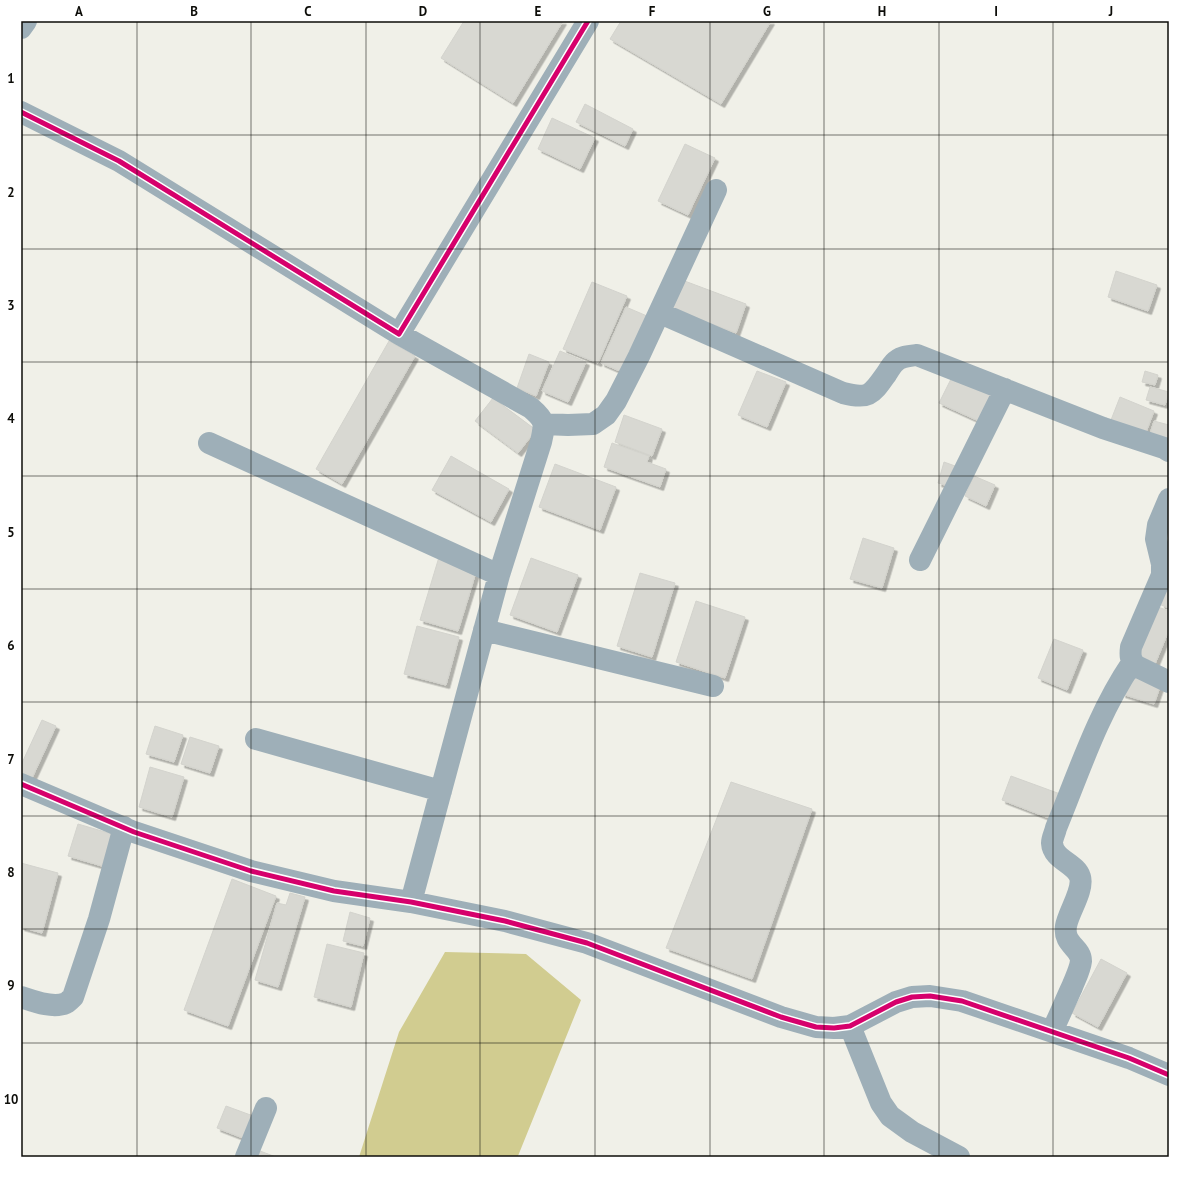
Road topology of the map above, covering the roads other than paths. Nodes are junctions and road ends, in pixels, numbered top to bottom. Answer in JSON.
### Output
{"nodes":[{"id":1,"x":26,"y":21,"type":"edge"},
{"id":2,"x":588,"y":21,"type":"edge"},
{"id":3,"x":21,"y":28,"type":"edge"},
{"id":4,"x":21,"y":112,"type":"edge"},
{"id":5,"x":716,"y":190,"type":"dead end"},
{"id":6,"x":660,"y":312,"type":"junction"},
{"id":7,"x":399,"y":334,"type":"junction"},
{"id":8,"x":1005,"y":389,"type":"junction"},
{"id":9,"x":544,"y":424,"type":"junction"},
{"id":10,"x":209,"y":443,"type":"dead end"},
{"id":11,"x":1169,"y":451,"type":"edge"},
{"id":12,"x":1169,"y":499,"type":"edge"},
{"id":13,"x":920,"y":560,"type":"dead end"},
{"id":14,"x":499,"y":575,"type":"junction"},
{"id":15,"x":484,"y":630,"type":"junction"},
{"id":16,"x":1132,"y":663,"type":"junction"},
{"id":17,"x":1169,"y":682,"type":"edge"},
{"id":18,"x":713,"y":686,"type":"dead end"},
{"id":19,"x":256,"y":739,"type":"dead end"},
{"id":20,"x":21,"y":784,"type":"edge"},
{"id":21,"x":441,"y":791,"type":"junction"},
{"id":22,"x":124,"y":827,"type":"junction"},
{"id":23,"x":411,"y":902,"type":"junction"},
{"id":24,"x":21,"y":997,"type":"edge"},
{"id":25,"x":850,"y":1026,"type":"junction"},
{"id":26,"x":1052,"y":1032,"type":"junction"},
{"id":27,"x":1169,"y":1075,"type":"edge"},
{"id":28,"x":266,"y":1108,"type":"dead end"},
{"id":29,"x":246,"y":1157,"type":"edge"},
{"id":30,"x":959,"y":1157,"type":"edge"}],
"edges":[{"from":1,"to":3,"type":"street"},
{"from":2,"to":7,"type":"street"},
{"from":4,"to":7,"type":"street"},
{"from":5,"to":6,"type":"street"},
{"from":6,"to":8,"type":"street"},
{"from":6,"to":9,"type":"street"},
{"from":7,"to":9,"type":"street"},
{"from":8,"to":11,"type":"street"},
{"from":8,"to":13,"type":"street"},
{"from":9,"to":14,"type":"street"},
{"from":10,"to":14,"type":"street"},
{"from":12,"to":16,"type":"street"},
{"from":14,"to":15,"type":"street"},
{"from":15,"to":18,"type":"street"},
{"from":15,"to":21,"type":"street"},
{"from":16,"to":17,"type":"street"},
{"from":16,"to":26,"type":"street"},
{"from":19,"to":21,"type":"street"},
{"from":20,"to":22,"type":"street"},
{"from":21,"to":23,"type":"street"},
{"from":22,"to":23,"type":"street"},
{"from":22,"to":24,"type":"street"},
{"from":23,"to":25,"type":"street"},
{"from":25,"to":26,"type":"street"},
{"from":25,"to":30,"type":"street"},
{"from":26,"to":27,"type":"street"},
{"from":28,"to":29,"type":"street"}]}
